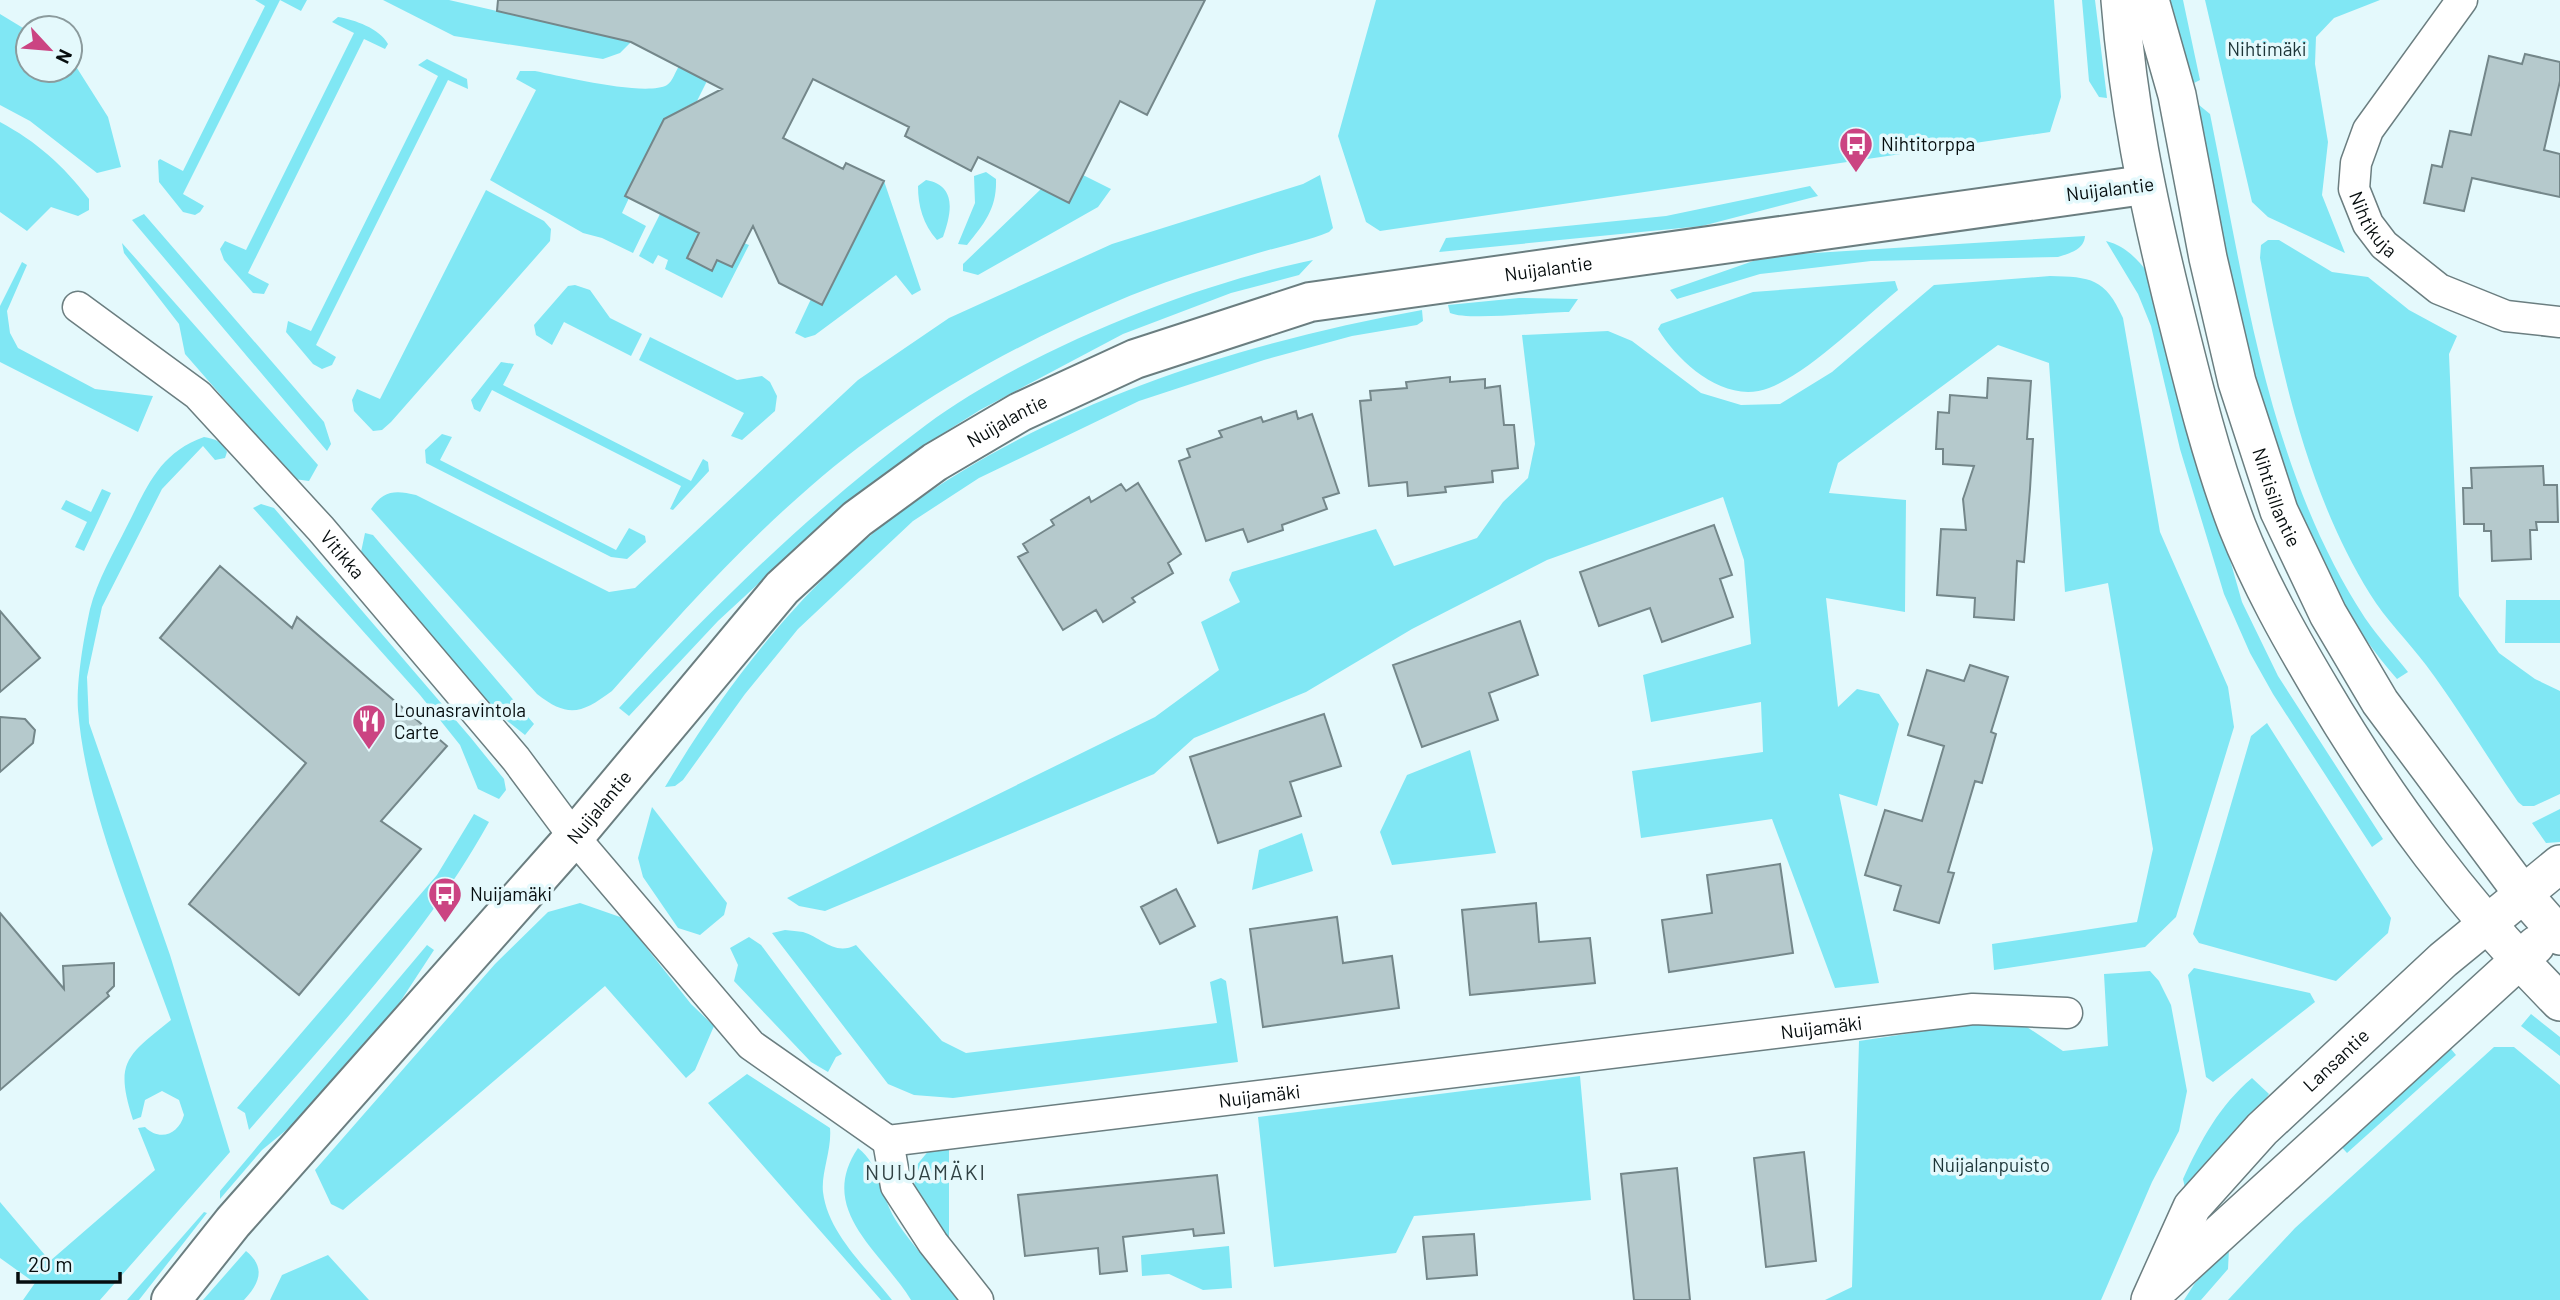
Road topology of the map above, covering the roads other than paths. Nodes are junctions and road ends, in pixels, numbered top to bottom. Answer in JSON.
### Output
{"nodes":[{"id":1,"x":2120,"y":0,"type":"edge"},
{"id":2,"x":2150,"y":0,"type":"edge"},
{"id":3,"x":2462,"y":0,"type":"edge"},
{"id":4,"x":2194,"y":178,"type":"junction"},
{"id":5,"x":2144,"y":185,"type":"junction"},
{"id":6,"x":78,"y":307,"type":"dead end"},
{"id":7,"x":2560,"y":322,"type":"edge"},
{"id":8,"x":574,"y":836,"type":"junction"},
{"id":9,"x":2560,"y":864,"type":"edge"},
{"id":10,"x":2523,"y":894,"type":"junction"},
{"id":11,"x":2484,"y":924,"type":"junction"},
{"id":12,"x":2558,"y":930,"type":"edge"},
{"id":13,"x":2518,"y":960,"type":"junction"},
{"id":14,"x":2560,"y":1002,"type":"edge"},
{"id":15,"x":2067,"y":1013,"type":"dead end"},
{"id":16,"x":888,"y":1141,"type":"junction"},
{"id":17,"x":2152,"y":1297,"type":"edge"},
{"id":18,"x":171,"y":1300,"type":"edge"},
{"id":19,"x":978,"y":1300,"type":"edge"}],
"edges":[{"from":1,"to":5,"type":"street"},
{"from":2,"to":4,"type":"street","name":"Nihtisillantie"},
{"from":3,"to":7,"type":"street","name":"Nihtikuja"},
{"from":4,"to":5,"type":"street","name":"Nuijalantie"},
{"from":4,"to":10,"type":"street","name":"Nihtisillantie"},
{"from":5,"to":8,"type":"main road","name":"Nuijalantie"},
{"from":5,"to":11,"type":"street"},
{"from":6,"to":8,"type":"street","name":"Vitikka"},
{"from":8,"to":16,"type":"street"},
{"from":8,"to":18,"type":"main road","name":"Nuijalantie"},
{"from":9,"to":10,"type":"street","name":"Lansantie"},
{"from":10,"to":11,"type":"street","name":"Lansantie"},
{"from":10,"to":12,"type":"street","name":"Nihtisillantie"},
{"from":11,"to":13,"type":"street"},
{"from":11,"to":17,"type":"street","name":"Lansantie"},
{"from":12,"to":13,"type":"street","name":"Lansantie"},
{"from":13,"to":14,"type":"street"},
{"from":13,"to":17,"type":"street","name":"Lansantie"},
{"from":15,"to":16,"type":"street","name":"Nuijamäki"},
{"from":16,"to":19,"type":"street"}]}
